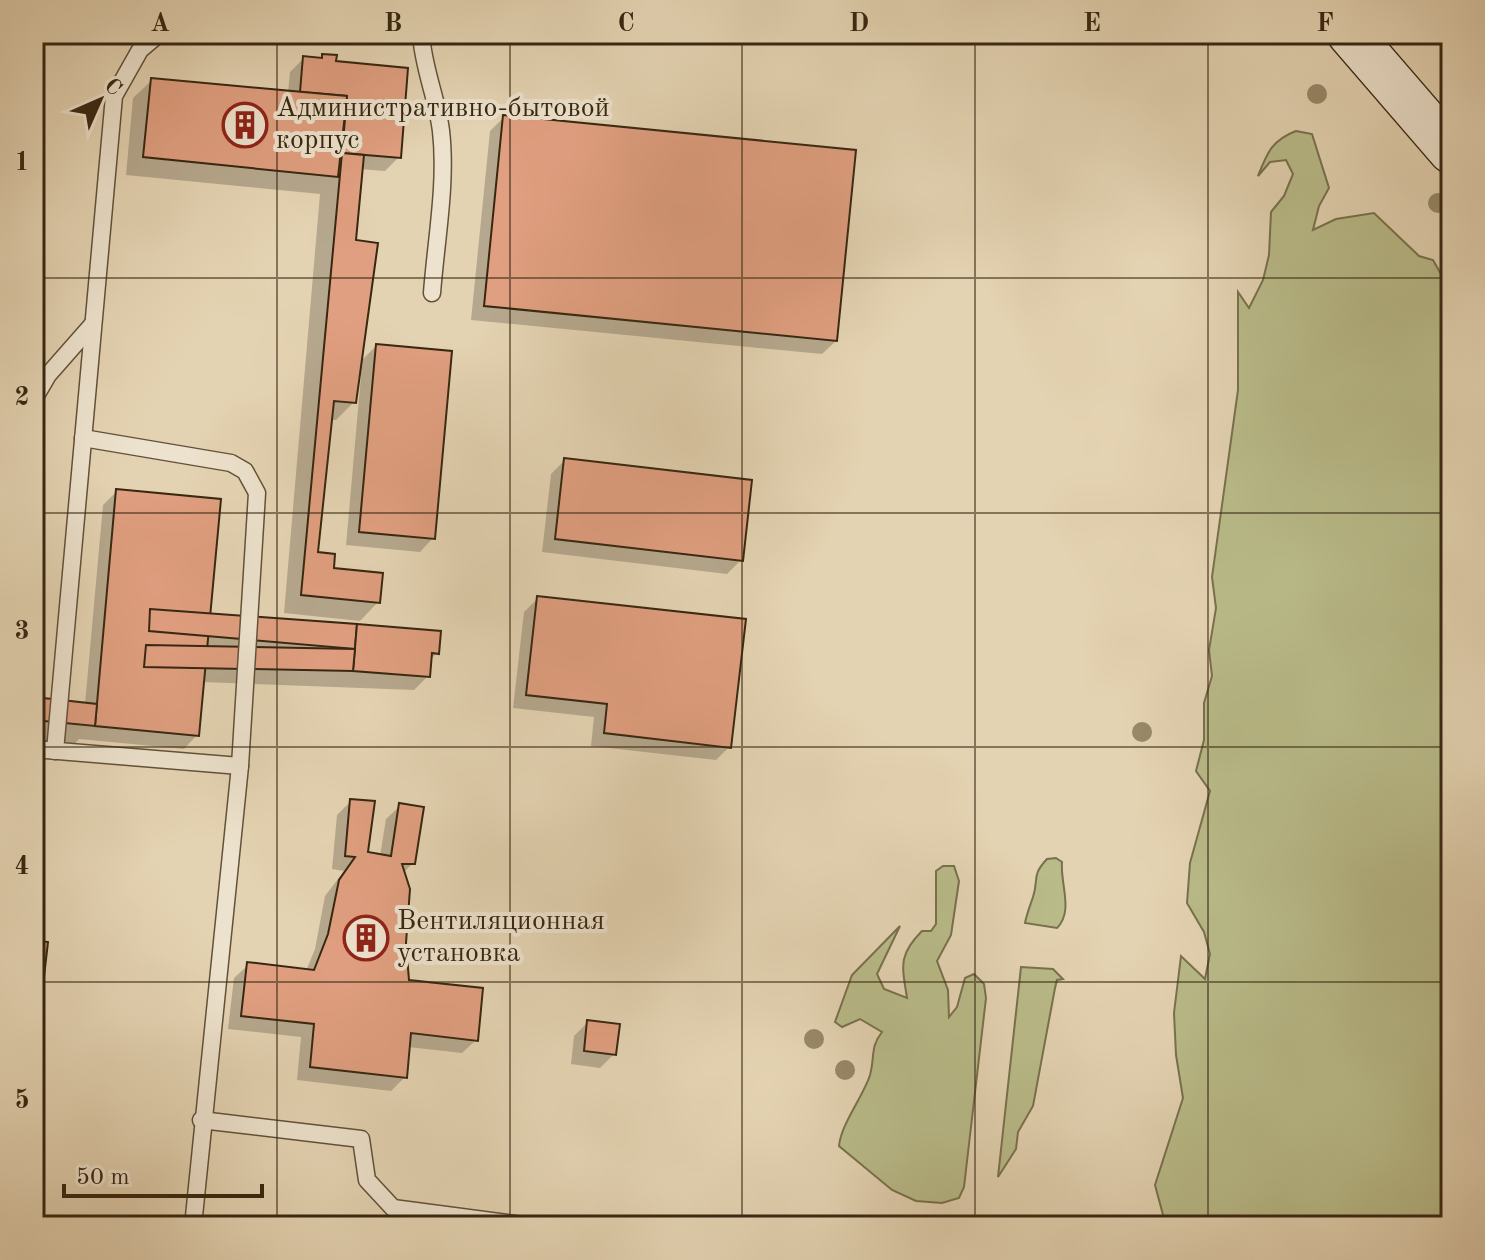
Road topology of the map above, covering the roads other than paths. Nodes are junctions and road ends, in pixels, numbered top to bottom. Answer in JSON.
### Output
{"nodes":[{"id":1,"x":159,"y":34,"type":"edge"},
{"id":2,"x":421,"y":34,"type":"edge"},
{"id":3,"x":1350,"y":34,"type":"edge"},
{"id":4,"x":1451,"y":151,"type":"edge"},
{"id":5,"x":432,"y":293,"type":"dead end"},
{"id":6,"x":92,"y":325,"type":"junction"},
{"id":7,"x":34,"y":399,"type":"edge"},
{"id":8,"x":83,"y":438,"type":"junction"},
{"id":9,"x":34,"y":749,"type":"edge"},
{"id":10,"x":55,"y":751,"type":"junction"},
{"id":11,"x":240,"y":766,"type":"junction"},
{"id":12,"x":201,"y":1120,"type":"junction"},
{"id":13,"x":193,"y":1226,"type":"edge"},
{"id":14,"x":530,"y":1226,"type":"edge"}],
"edges":[{"from":1,"to":6,"type":"lane"},
{"from":2,"to":5,"type":"lane"},
{"from":3,"to":4,"type":"street"},
{"from":6,"to":7,"type":"lane"},
{"from":6,"to":8,"type":"lane"},
{"from":8,"to":10,"type":"lane"},
{"from":8,"to":11,"type":"lane"},
{"from":9,"to":10,"type":"lane"},
{"from":10,"to":11,"type":"lane"},
{"from":11,"to":12,"type":"lane"},
{"from":12,"to":13,"type":"lane"},
{"from":12,"to":14,"type":"lane"}]}
